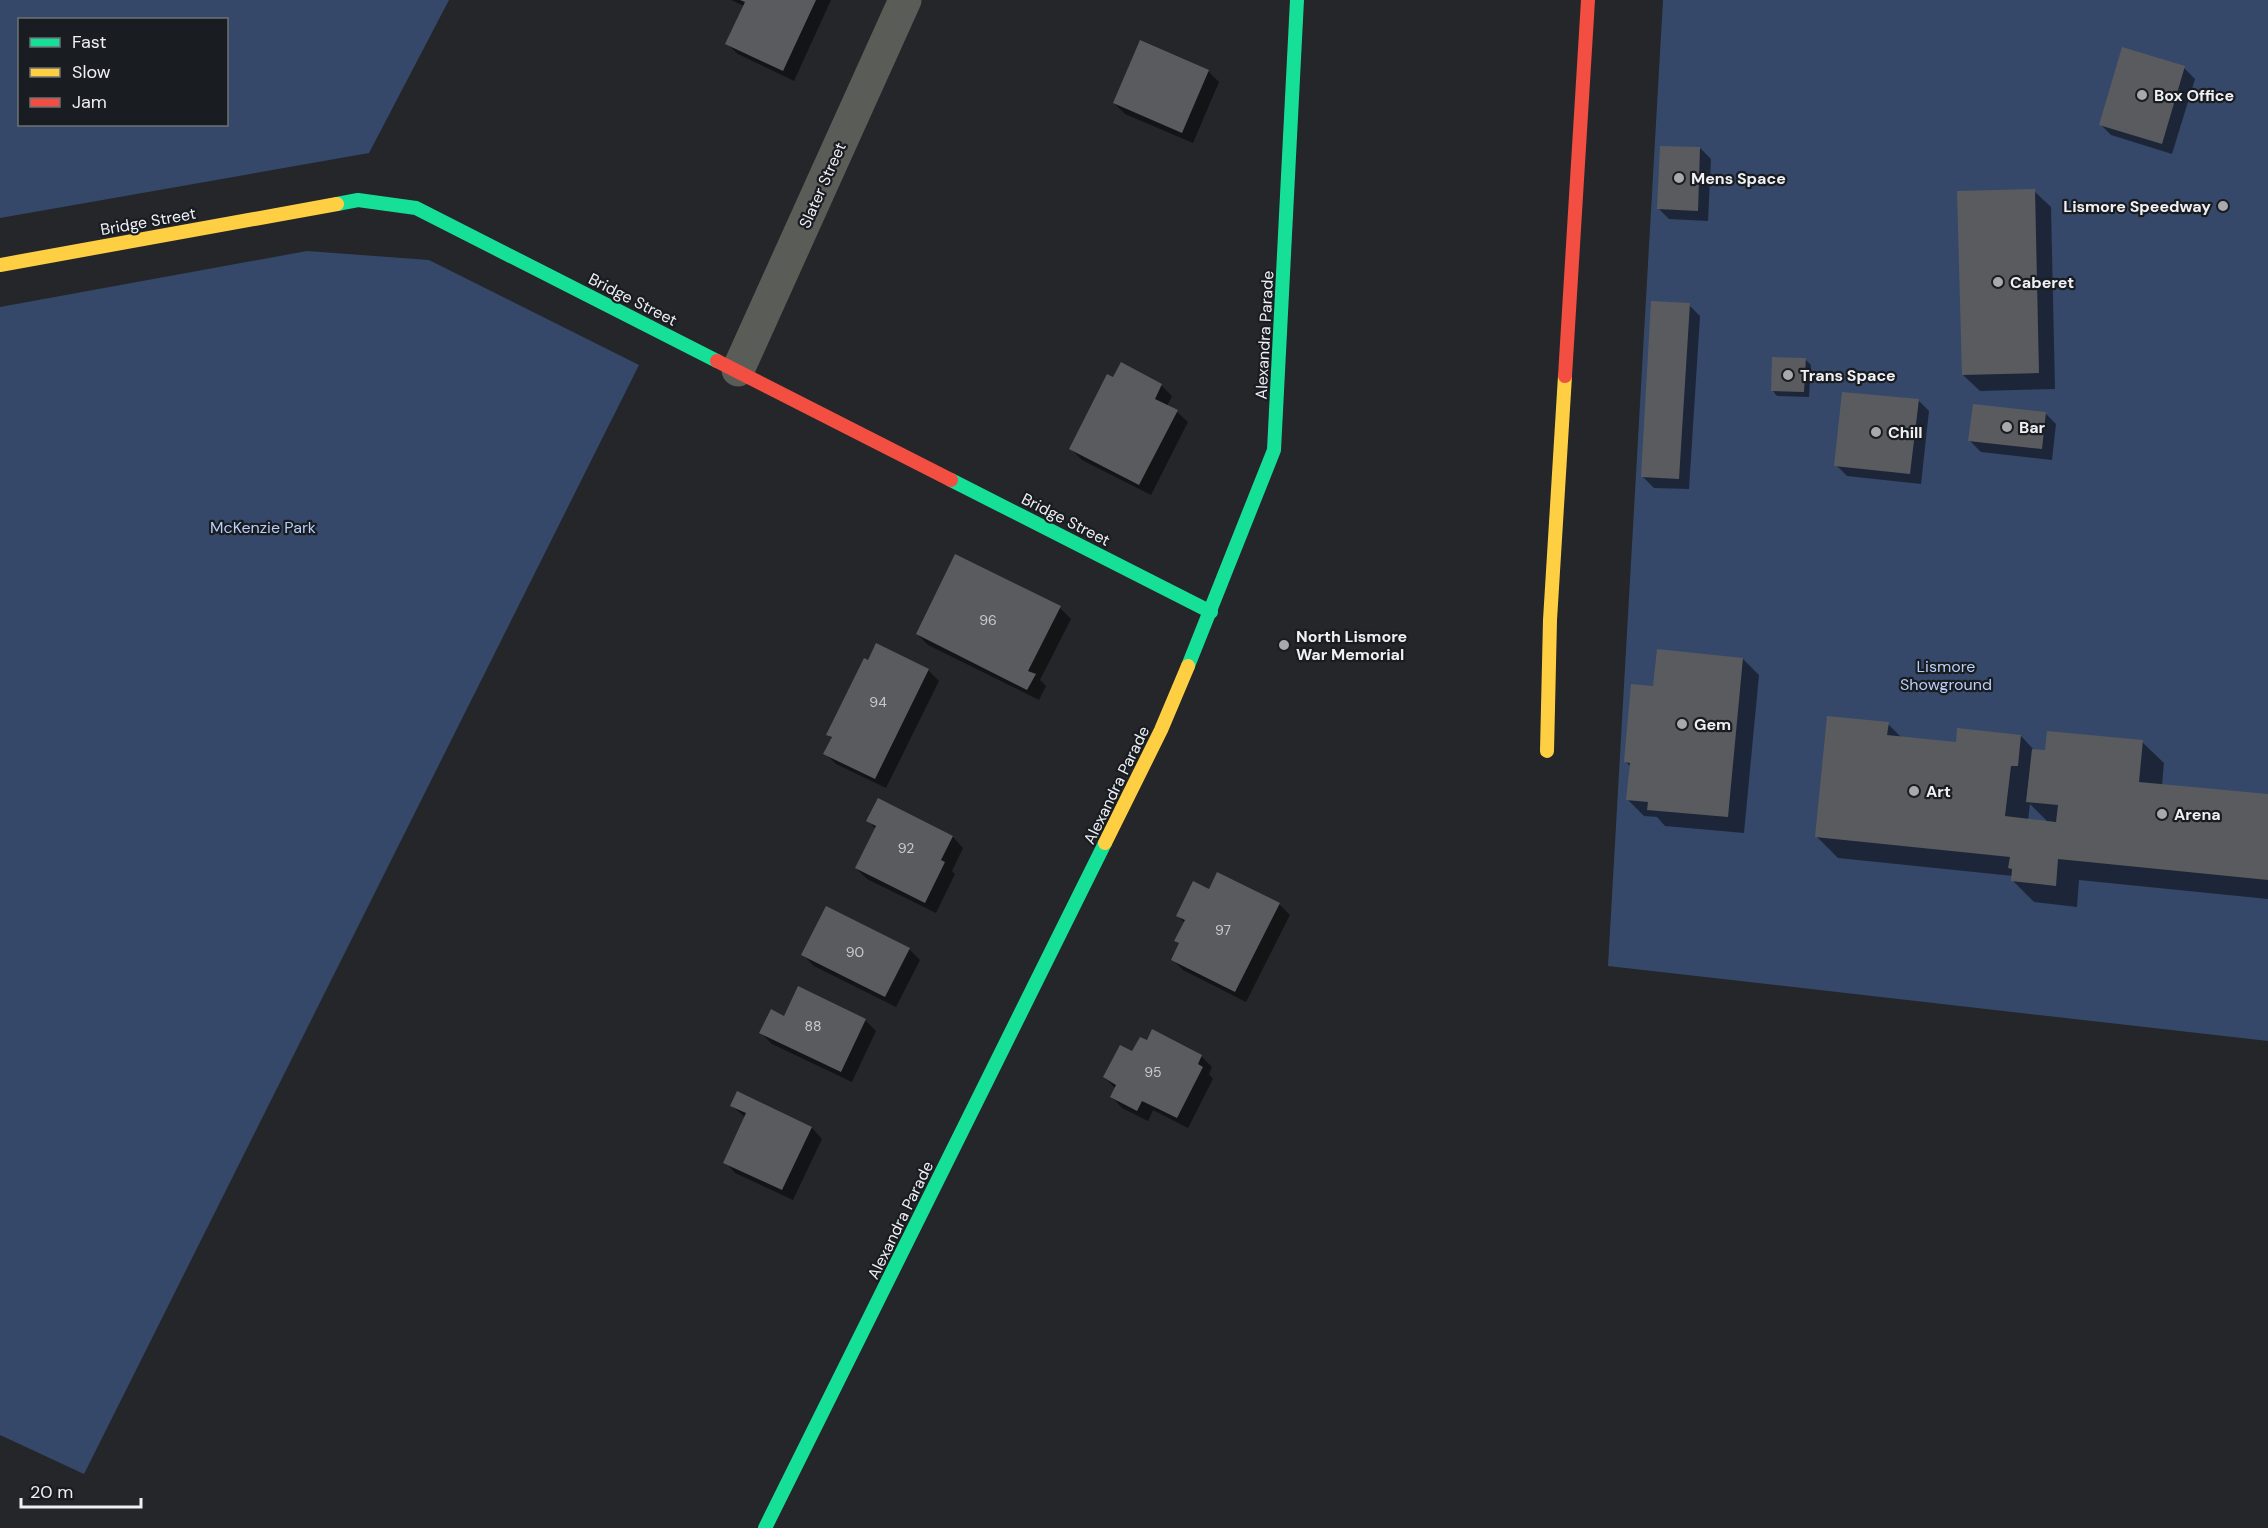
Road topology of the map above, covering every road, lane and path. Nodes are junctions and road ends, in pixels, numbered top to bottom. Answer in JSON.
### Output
{"nodes":[{"id":1,"x":905,"y":0,"type":"edge"},
{"id":2,"x":1297,"y":0,"type":"edge"},
{"id":3,"x":1588,"y":0,"type":"edge"},
{"id":4,"x":0,"y":265,"type":"edge"},
{"id":5,"x":738,"y":370,"type":"junction"},
{"id":6,"x":1211,"y":612,"type":"junction"},
{"id":7,"x":1547,"y":752,"type":"dead end"},
{"id":8,"x":765,"y":1528,"type":"edge"}],
"edges":[{"from":1,"to":5,"type":"street","name":"Slater Street"},
{"from":2,"to":6,"type":"street","name":"Alexandra Parade"},
{"from":3,"to":7,"type":"street"},
{"from":4,"to":5,"type":"street","name":"Bridge Street"},
{"from":5,"to":6,"type":"street","name":"Bridge Street"},
{"from":6,"to":8,"type":"street","name":"Alexandra Parade"}]}
